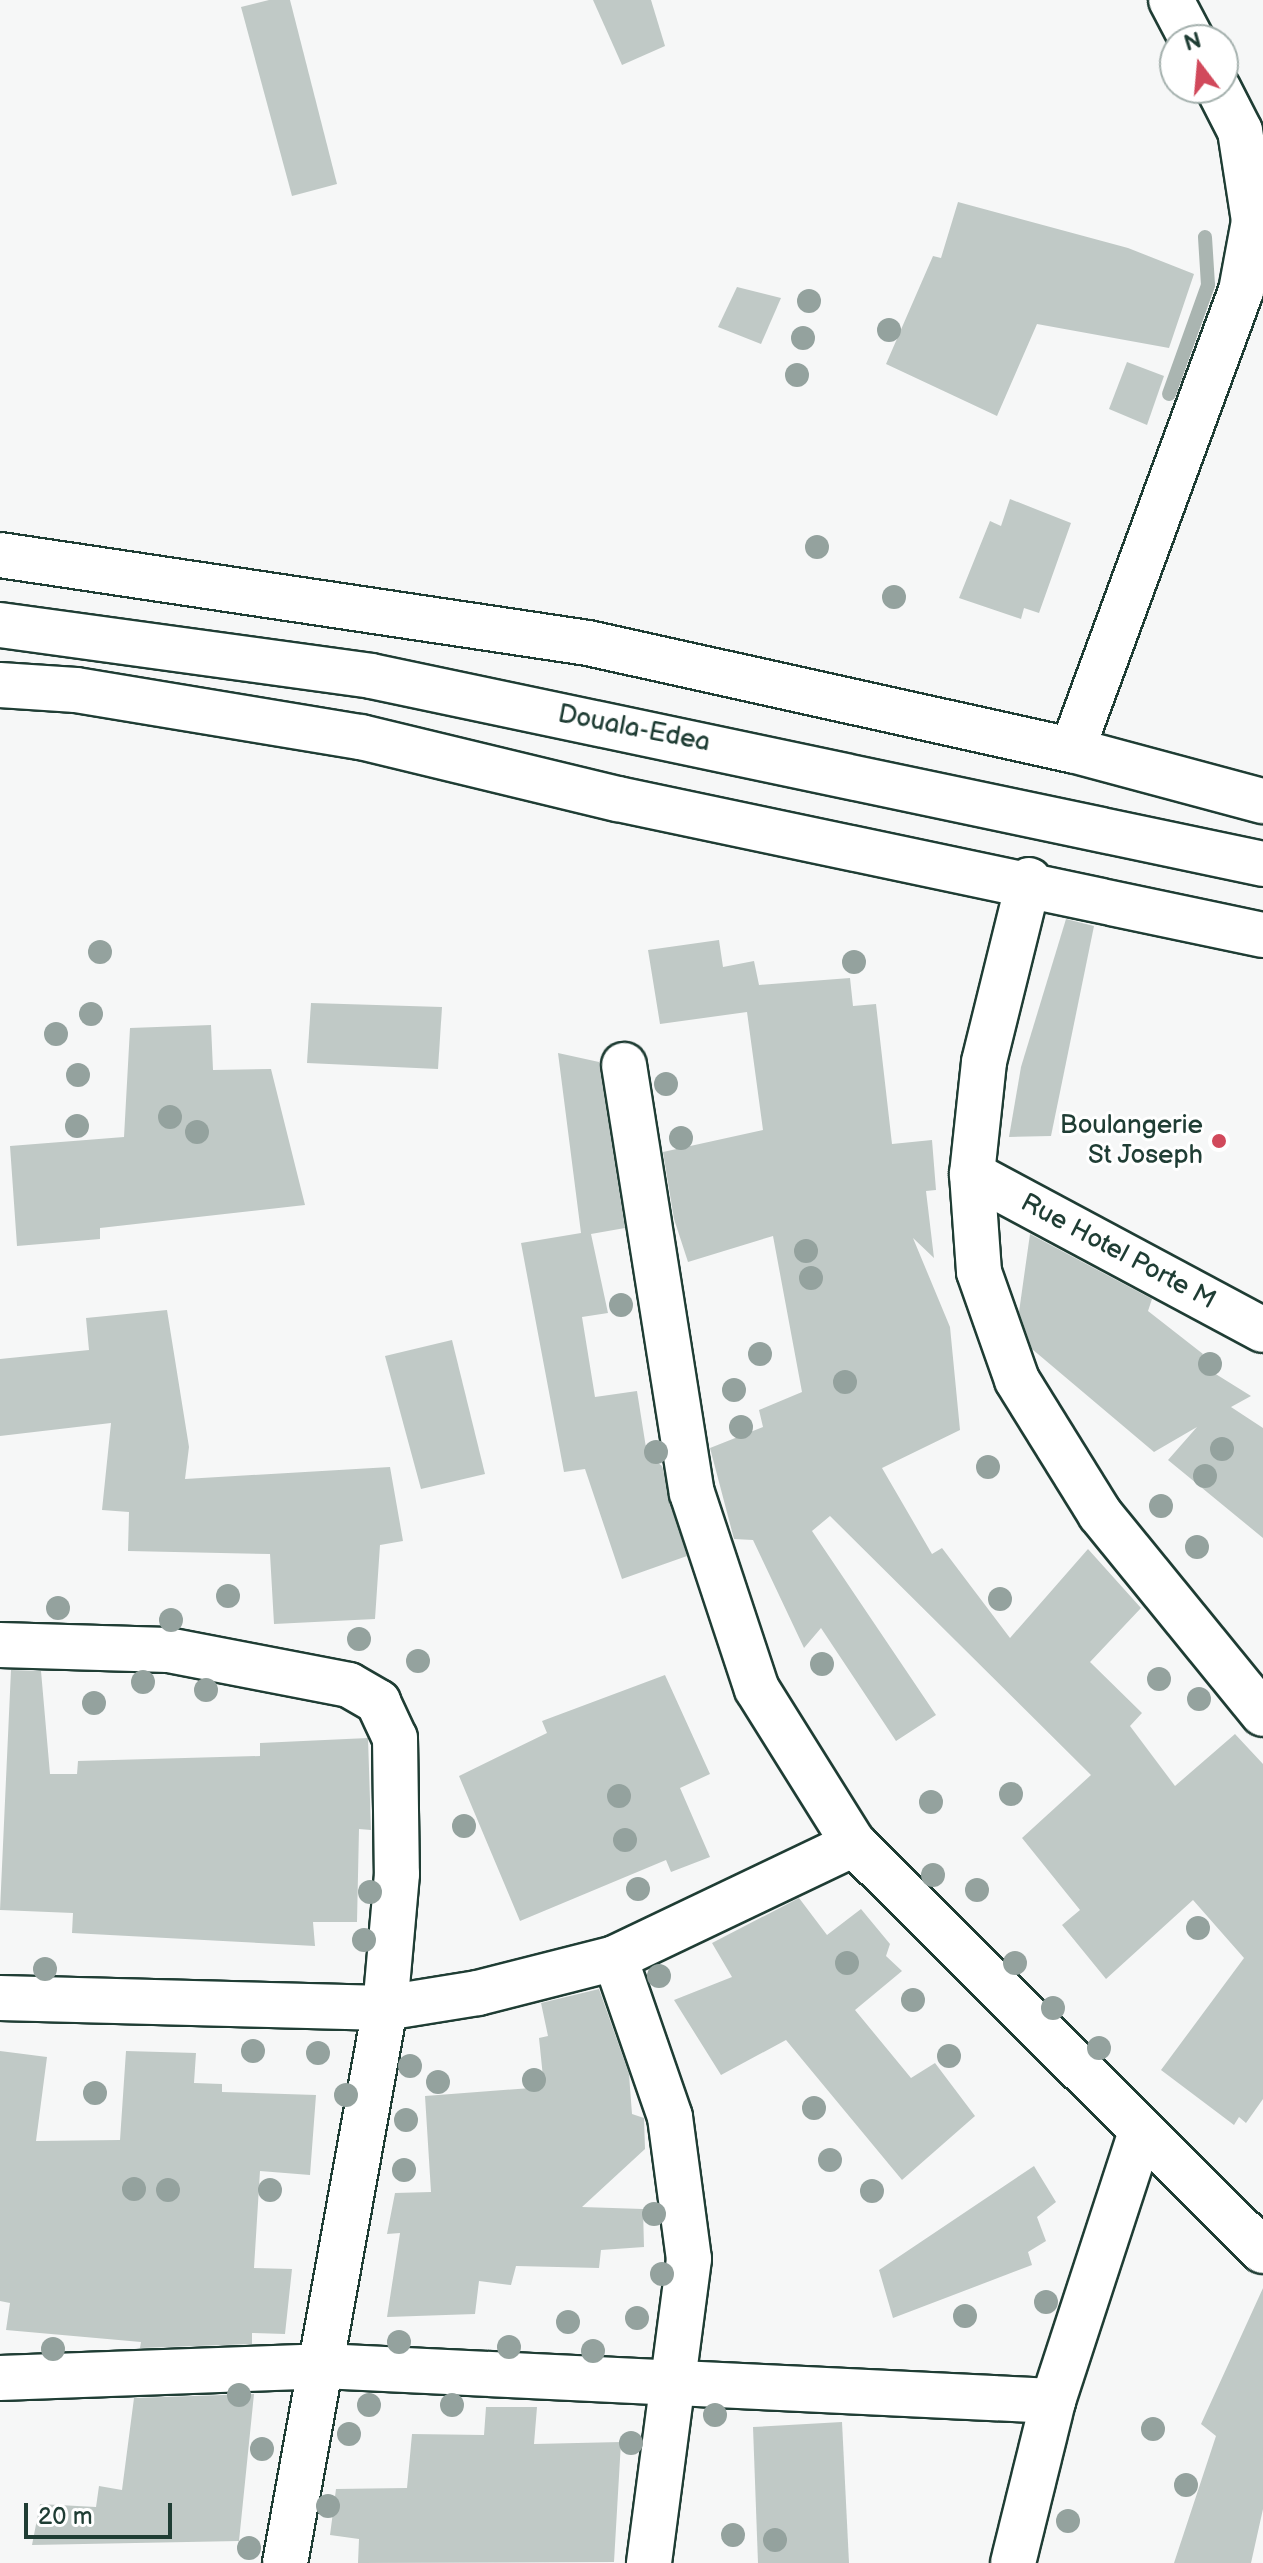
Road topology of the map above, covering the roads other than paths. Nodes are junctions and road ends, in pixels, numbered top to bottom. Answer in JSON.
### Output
{"nodes":[{"id":1,"x":1171,"y":0,"type":"edge"},
{"id":2,"x":1184,"y":24,"type":"edge"},
{"id":3,"x":1232,"y":104,"type":"edge"},
{"id":4,"x":1252,"y":126,"type":"edge"},
{"id":5,"x":0,"y":555,"type":"edge"},
{"id":6,"x":0,"y":625,"type":"edge"},
{"id":7,"x":0,"y":685,"type":"edge"},
{"id":8,"x":1072,"y":750,"type":"junction"},
{"id":9,"x":1263,"y":801,"type":"edge"},
{"id":10,"x":1263,"y":864,"type":"edge"},
{"id":11,"x":1029,"y":880,"type":"junction"},
{"id":12,"x":1263,"y":935,"type":"edge"},
{"id":13,"x":624,"y":1065,"type":"dead end"},
{"id":14,"x":972,"y":1174,"type":"junction"},
{"id":15,"x":1263,"y":1330,"type":"edge"},
{"id":16,"x":0,"y":1645,"type":"edge"},
{"id":17,"x":1263,"y":1714,"type":"edge"},
{"id":18,"x":854,"y":1844,"type":"junction"},
{"id":19,"x":615,"y":1958,"type":"junction"},
{"id":20,"x":0,"y":1998,"type":"edge"},
{"id":21,"x":385,"y":2008,"type":"junction"},
{"id":22,"x":1140,"y":2135,"type":"junction"},
{"id":23,"x":1263,"y":2251,"type":"edge"},
{"id":24,"x":322,"y":2366,"type":"junction"},
{"id":25,"x":0,"y":2378,"type":"edge"},
{"id":26,"x":676,"y":2389,"type":"junction"},
{"id":27,"x":1053,"y":2401,"type":"junction"},
{"id":28,"x":285,"y":2563,"type":"edge"},
{"id":29,"x":649,"y":2563,"type":"edge"},
{"id":30,"x":1013,"y":2563,"type":"edge"}],
"edges":[{"from":1,"to":2,"type":"main road"},
{"from":3,"to":4,"type":"main road"},
{"from":4,"to":8,"type":"main road"},
{"from":5,"to":8,"type":"main road"},
{"from":6,"to":10,"type":"main road","name":"Douala-Edea"},
{"from":7,"to":11,"type":"main road"},
{"from":8,"to":9,"type":"main road"},
{"from":11,"to":12,"type":"main road"},
{"from":11,"to":14,"type":"main road"},
{"from":13,"to":18,"type":"main road"},
{"from":14,"to":15,"type":"main road","name":"Rue Hotel Porte M"},
{"from":14,"to":17,"type":"main road"},
{"from":16,"to":21,"type":"main road"},
{"from":18,"to":19,"type":"main road"},
{"from":18,"to":22,"type":"main road"},
{"from":19,"to":21,"type":"main road"},
{"from":19,"to":26,"type":"main road"},
{"from":20,"to":21,"type":"main road"},
{"from":21,"to":24,"type":"main road"},
{"from":22,"to":23,"type":"main road"},
{"from":22,"to":27,"type":"main road"},
{"from":24,"to":25,"type":"main road"},
{"from":24,"to":26,"type":"main road"},
{"from":24,"to":28,"type":"main road"},
{"from":26,"to":27,"type":"main road"},
{"from":26,"to":29,"type":"main road"},
{"from":27,"to":30,"type":"main road"}]}
